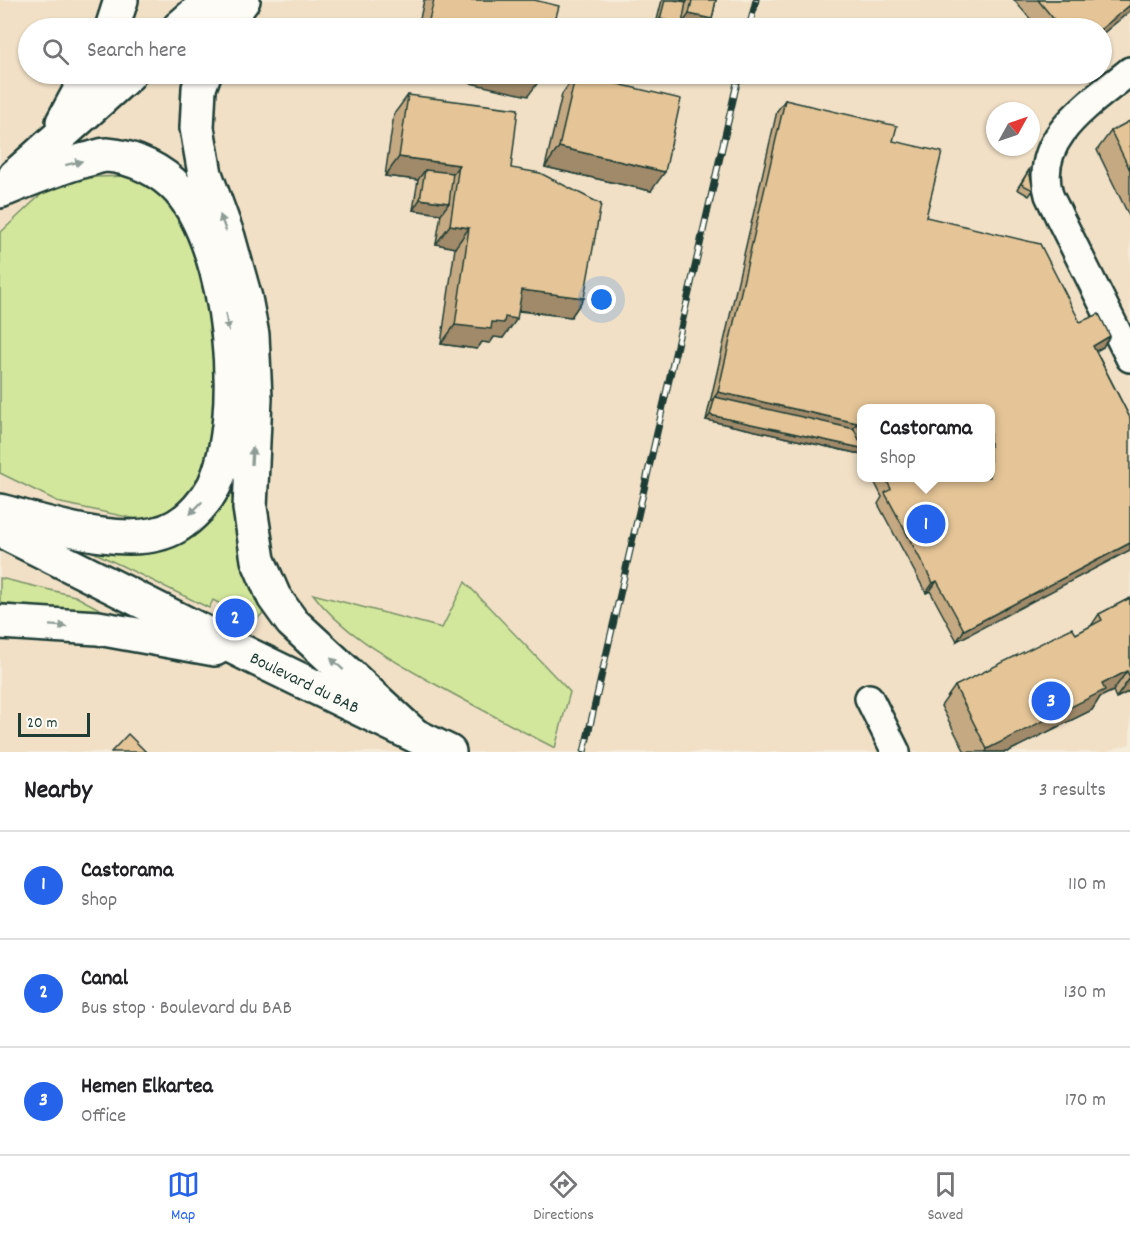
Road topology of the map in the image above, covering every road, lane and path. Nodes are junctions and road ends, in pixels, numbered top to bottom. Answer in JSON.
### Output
{"nodes":[{"id":1,"x":121,"y":0,"type":"edge"},
{"id":2,"x":211,"y":0,"type":"edge"},
{"id":3,"x":243,"y":0,"type":"edge"},
{"id":4,"x":115,"y":18,"type":"edge"},
{"id":5,"x":190,"y":18,"type":"edge"},
{"id":6,"x":230,"y":18,"type":"edge"},
{"id":7,"x":1130,"y":71,"type":"edge"},
{"id":8,"x":84,"y":84,"type":"edge"},
{"id":9,"x":118,"y":84,"type":"edge"},
{"id":10,"x":200,"y":84,"type":"edge"},
{"id":11,"x":52,"y":143,"type":"junction"},
{"id":12,"x":0,"y":190,"type":"edge"},
{"id":13,"x":1130,"y":358,"type":"edge"},
{"id":14,"x":0,"y":511,"type":"edge"},
{"id":15,"x":0,"y":530,"type":"edge"},
{"id":16,"x":0,"y":622,"type":"edge"},
{"id":17,"x":251,"y":656,"type":"junction"},
{"id":18,"x":869,"y":698,"type":"dead end"},
{"id":19,"x":411,"y":732,"type":"junction"},
{"id":20,"x":449,"y":752,"type":"edge"},
{"id":21,"x":896,"y":752,"type":"edge"}],
"edges":[{"from":1,"to":4,"type":"main road"},
{"from":2,"to":5,"type":"main road"},
{"from":3,"to":6,"type":"main road"},
{"from":7,"to":13,"type":"street"},
{"from":8,"to":11,"type":"main road"},
{"from":9,"to":11,"type":"main road"},
{"from":19,"to":10,"type":"main road","one_way":true},
{"from":11,"to":12,"type":"main road"},
{"from":12,"to":14,"type":"main road","one_way":true},
{"from":15,"to":17,"type":"main road","name":"Boulevard du BAB"},
{"from":16,"to":17,"type":"main road","one_way":true},
{"from":17,"to":19,"type":"main road","name":"Boulevard du BAB"},
{"from":18,"to":21,"type":"street"},
{"from":19,"to":20,"type":"main road","name":"Boulevard du BAB"}]}
